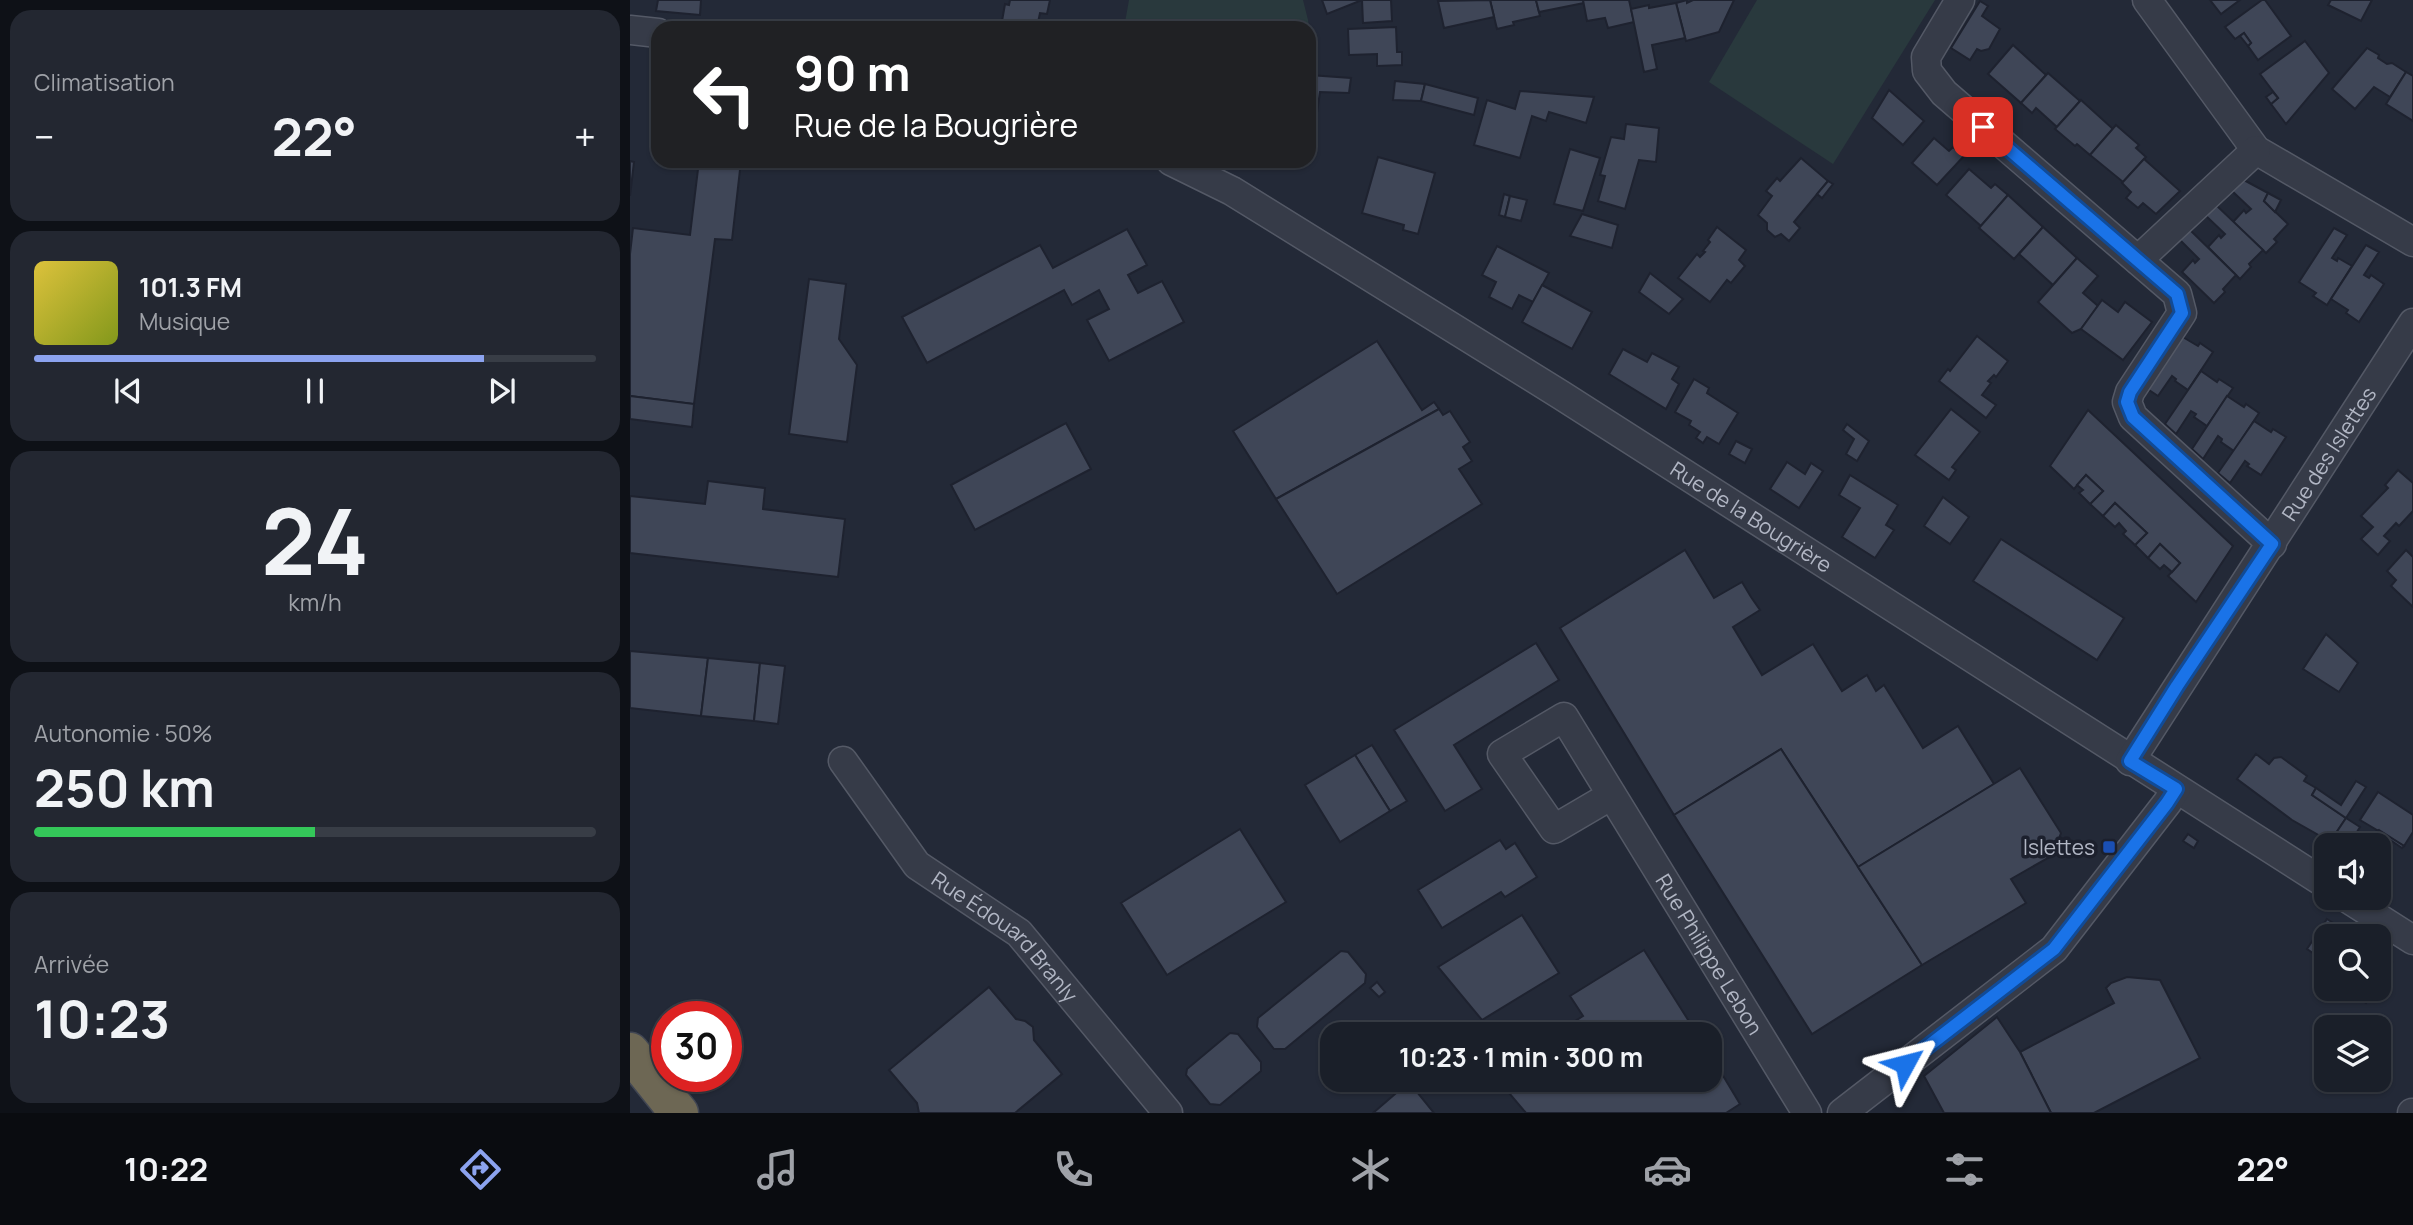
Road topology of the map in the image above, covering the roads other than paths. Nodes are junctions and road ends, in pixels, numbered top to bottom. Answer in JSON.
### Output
{"nodes":[{"id":1,"x":1960,"y":0,"type":"edge"},
{"id":2,"x":2147,"y":0,"type":"edge"},
{"id":3,"x":630,"y":30,"type":"edge"},
{"id":4,"x":651,"y":32,"type":"edge"},
{"id":5,"x":2256,"y":150,"type":"junction"},
{"id":6,"x":1185,"y":168,"type":"edge"},
{"id":7,"x":2413,"y":242,"type":"edge"},
{"id":8,"x":2138,"y":260,"type":"junction"},
{"id":9,"x":2413,"y":323,"type":"edge"},
{"id":10,"x":2272,"y":544,"type":"junction"},
{"id":11,"x":843,"y":761,"type":"dead end"},
{"id":12,"x":2130,"y":761,"type":"junction"},
{"id":13,"x":2176,"y":789,"type":"junction"},
{"id":14,"x":1612,"y":795,"type":"dead end"},
{"id":15,"x":2314,"y":876,"type":"edge"},
{"id":16,"x":2366,"y":910,"type":"edge"},
{"id":17,"x":2413,"y":940,"type":"edge"},
{"id":18,"x":630,"y":1052,"type":"edge"},
{"id":19,"x":679,"y":1113,"type":"edge"},
{"id":20,"x":1168,"y":1113,"type":"edge"},
{"id":21,"x":1807,"y":1113,"type":"edge"},
{"id":22,"x":1842,"y":1113,"type":"edge"}],
"edges":[{"from":1,"to":8,"type":"street"},
{"from":2,"to":5,"type":"street"},
{"from":3,"to":4,"type":"street"},
{"from":5,"to":7,"type":"street"},
{"from":5,"to":8,"type":"street"},
{"from":6,"to":12,"type":"street","name":"Rue de la Bougrière"},
{"from":8,"to":10,"type":"street"},
{"from":9,"to":10,"type":"street","name":"Rue des Islettes"},
{"from":10,"to":12,"type":"street","name":"Rue des Islettes"},
{"from":11,"to":20,"type":"street","name":"Rue Édouard Branly"},
{"from":12,"to":13,"type":"street","name":"Rue de la Bougrière"},
{"from":13,"to":15,"type":"street","name":"Rue de la Bougrière"},
{"from":13,"to":22,"type":"street"},
{"from":14,"to":21,"type":"street","name":"Rue Philippe Lebon"},
{"from":16,"to":17,"type":"street"},
{"from":18,"to":19,"type":"highway"}]}
